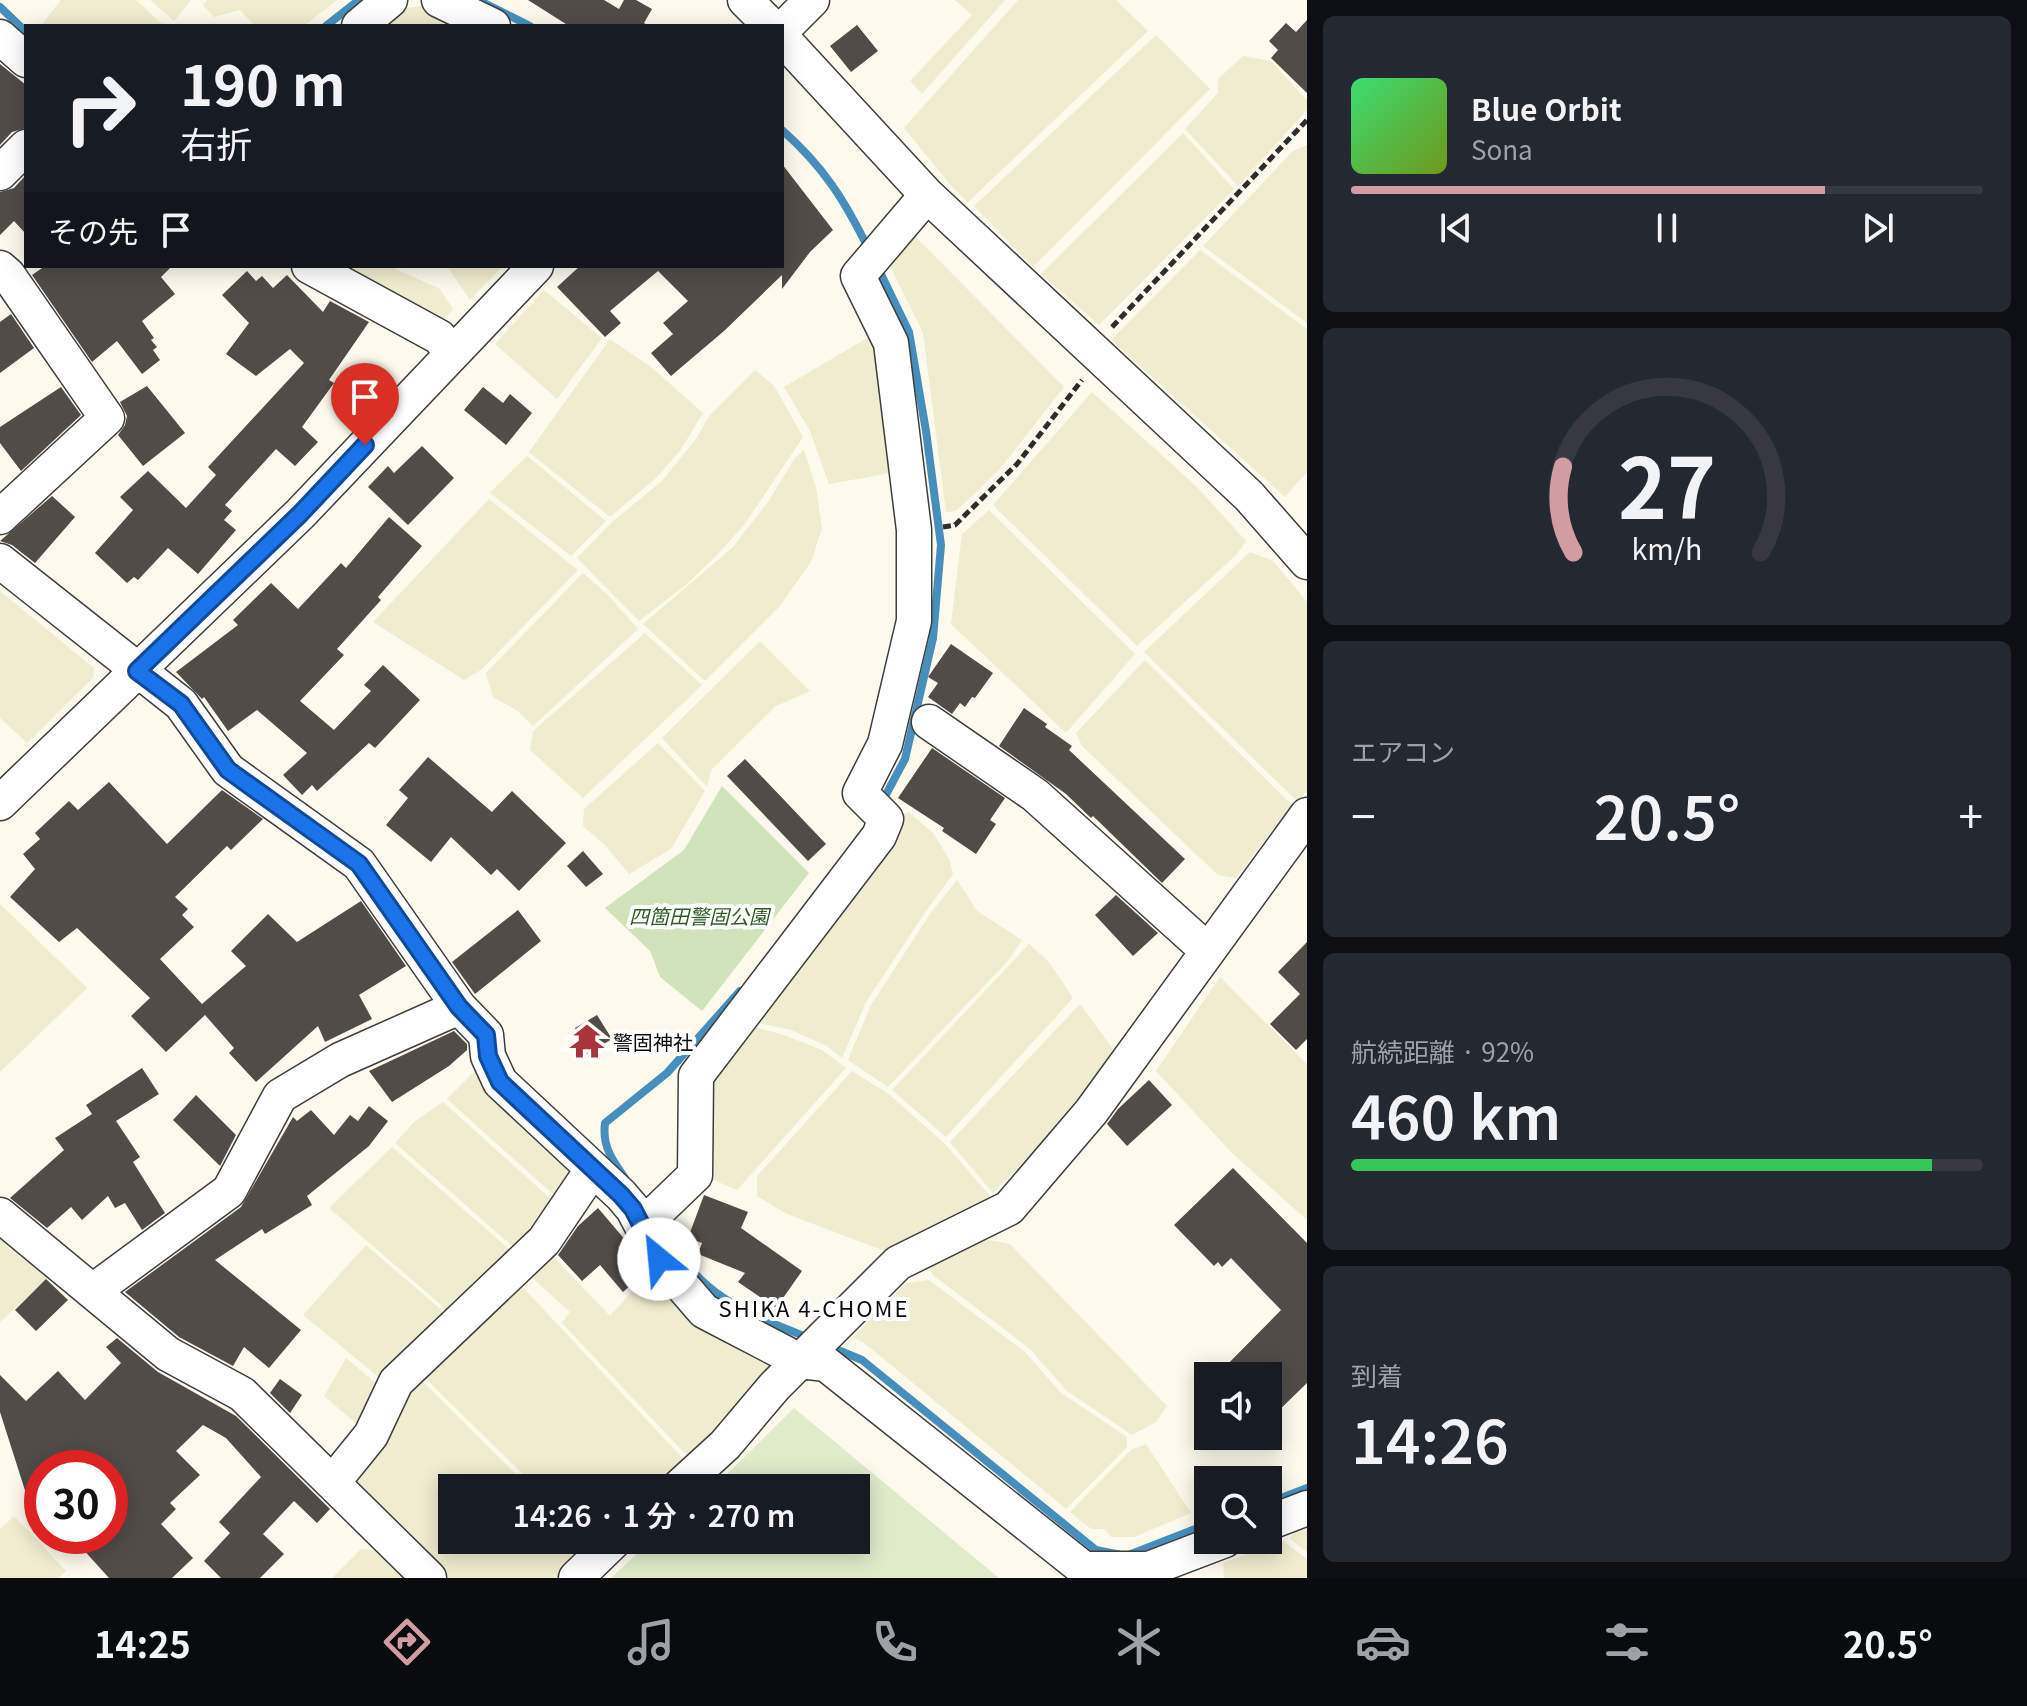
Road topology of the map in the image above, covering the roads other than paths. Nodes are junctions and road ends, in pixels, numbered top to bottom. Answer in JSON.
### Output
{"nodes":[{"id":1,"x":390,"y":0,"type":"edge"},
{"id":2,"x":439,"y":0,"type":"edge"},
{"id":3,"x":745,"y":0,"type":"edge"},
{"id":4,"x":812,"y":0,"type":"edge"},
{"id":5,"x":361,"y":24,"type":"edge"},
{"id":6,"x":489,"y":24,"type":"edge"},
{"id":7,"x":769,"y":24,"type":"edge"},
{"id":8,"x":784,"y":28,"type":"edge"},
{"id":9,"x":0,"y":37,"type":"edge"},
{"id":10,"x":784,"y":40,"type":"edge"},
{"id":11,"x":24,"y":58,"type":"edge"},
{"id":12,"x":24,"y":149,"type":"edge"},
{"id":13,"x":0,"y":173,"type":"edge"},
{"id":14,"x":927,"y":195,"type":"junction"},
{"id":15,"x":0,"y":268,"type":"edge"},
{"id":16,"x":313,"y":268,"type":"edge"},
{"id":17,"x":534,"y":268,"type":"edge"},
{"id":18,"x":452,"y":353,"type":"junction"},
{"id":19,"x":0,"y":517,"type":"edge"},
{"id":20,"x":0,"y":561,"type":"edge"},
{"id":21,"x":1307,"y":562,"type":"edge"},
{"id":22,"x":137,"y":671,"type":"junction"},
{"id":23,"x":929,"y":722,"type":"dead end"},
{"id":24,"x":0,"y":803,"type":"edge"},
{"id":25,"x":1307,"y":815,"type":"edge"},
{"id":26,"x":1208,"y":951,"type":"junction"},
{"id":27,"x":459,"y":1007,"type":"junction"},
{"id":28,"x":592,"y":1170,"type":"junction"},
{"id":29,"x":0,"y":1215,"type":"edge"},
{"id":30,"x":642,"y":1226,"type":"junction"},
{"id":31,"x":93,"y":1291,"type":"junction"},
{"id":32,"x":813,"y":1347,"type":"junction"},
{"id":33,"x":693,"y":1474,"type":"edge"},
{"id":34,"x":333,"y":1482,"type":"junction"},
{"id":35,"x":1307,"y":1508,"type":"edge"},
{"id":36,"x":1282,"y":1518,"type":"edge"},
{"id":37,"x":1194,"y":1552,"type":"edge"},
{"id":38,"x":598,"y":1554,"type":"edge"},
{"id":39,"x":429,"y":1578,"type":"edge"},
{"id":40,"x":576,"y":1578,"type":"edge"}],
"edges":[{"from":1,"to":5,"type":"street"},
{"from":2,"to":6,"type":"street"},
{"from":3,"to":7,"type":"street"},
{"from":4,"to":8,"type":"street"},
{"from":9,"to":11,"type":"street"},
{"from":10,"to":14,"type":"street"},
{"from":12,"to":13,"type":"street"},
{"from":14,"to":21,"type":"street"},
{"from":14,"to":30,"type":"street"},
{"from":15,"to":19,"type":"street"},
{"from":16,"to":18,"type":"street"},
{"from":17,"to":18,"type":"street"},
{"from":18,"to":22,"type":"street"},
{"from":20,"to":22,"type":"street"},
{"from":22,"to":24,"type":"street"},
{"from":22,"to":27,"type":"street"},
{"from":23,"to":26,"type":"street"},
{"from":25,"to":26,"type":"street"},
{"from":26,"to":32,"type":"street"},
{"from":27,"to":28,"type":"street"},
{"from":27,"to":31,"type":"street"},
{"from":28,"to":30,"type":"street"},
{"from":28,"to":34,"type":"street"},
{"from":29,"to":31,"type":"street"},
{"from":30,"to":32,"type":"street"},
{"from":31,"to":34,"type":"street"},
{"from":32,"to":33,"type":"street"},
{"from":32,"to":37,"type":"street"},
{"from":34,"to":39,"type":"street"},
{"from":35,"to":36,"type":"street"},
{"from":38,"to":40,"type":"street"}]}
